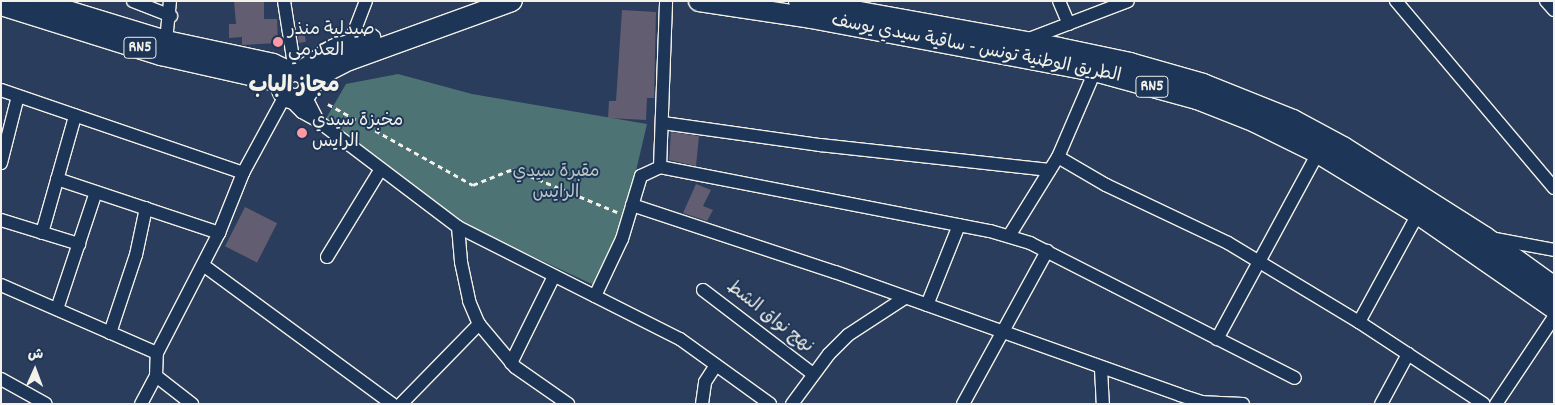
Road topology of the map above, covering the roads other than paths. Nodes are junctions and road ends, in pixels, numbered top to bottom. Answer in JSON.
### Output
{"nodes":[{"id":1,"x":35,"y":1,"type":"edge"},
{"id":2,"x":133,"y":1,"type":"edge"},
{"id":3,"x":170,"y":1,"type":"edge"},
{"id":4,"x":284,"y":1,"type":"edge"},
{"id":5,"x":366,"y":1,"type":"edge"},
{"id":6,"x":473,"y":1,"type":"edge"},
{"id":7,"x":512,"y":1,"type":"edge"},
{"id":8,"x":666,"y":1,"type":"edge"},
{"id":9,"x":699,"y":1,"type":"edge"},
{"id":10,"x":799,"y":1,"type":"edge"},
{"id":11,"x":1059,"y":1,"type":"edge"},
{"id":12,"x":1128,"y":1,"type":"edge"},
{"id":13,"x":1396,"y":1,"type":"edge"},
{"id":14,"x":1546,"y":1,"type":"edge"},
{"id":15,"x":1,"y":5,"type":"edge"},
{"id":16,"x":1554,"y":10,"type":"edge"},
{"id":17,"x":171,"y":16,"type":"junction"},
{"id":18,"x":1069,"y":24,"type":"junction"},
{"id":19,"x":1023,"y":41,"type":"junction"},
{"id":20,"x":166,"y":42,"type":"junction"},
{"id":21,"x":349,"y":45,"type":"junction"},
{"id":22,"x":1095,"y":71,"type":"junction"},
{"id":23,"x":294,"y":84,"type":"junction"},
{"id":24,"x":1,"y":90,"type":"edge"},
{"id":25,"x":18,"y":96,"type":"junction"},
{"id":26,"x":75,"y":116,"type":"junction"},
{"id":27,"x":663,"y":123,"type":"junction"},
{"id":28,"x":3,"y":146,"type":"edge"},
{"id":29,"x":1318,"y":153,"type":"junction"},
{"id":30,"x":1058,"y":156,"type":"junction"},
{"id":31,"x":1,"y":163,"type":"edge"},
{"id":32,"x":660,"y":167,"type":"junction"},
{"id":33,"x":381,"y":170,"type":"junction"},
{"id":34,"x":1050,"y":170,"type":"junction"},
{"id":35,"x":243,"y":173,"type":"junction"},
{"id":36,"x":57,"y":180,"type":"junction"},
{"id":37,"x":1554,"y":188,"type":"edge"},
{"id":38,"x":96,"y":192,"type":"junction"},
{"id":39,"x":632,"y":205,"type":"junction"},
{"id":40,"x":146,"y":208,"type":"junction"},
{"id":41,"x":1418,"y":214,"type":"junction"},
{"id":42,"x":1,"y":220,"type":"edge"},
{"id":43,"x":959,"y":225,"type":"junction"},
{"id":44,"x":458,"y":227,"type":"junction"},
{"id":45,"x":42,"y":233,"type":"junction"},
{"id":46,"x":219,"y":233,"type":"junction"},
{"id":47,"x":1009,"y":236,"type":"junction"},
{"id":48,"x":1485,"y":237,"type":"junction"},
{"id":49,"x":79,"y":244,"type":"junction"},
{"id":50,"x":1554,"y":250,"type":"edge"},
{"id":51,"x":1047,"y":251,"type":"junction"},
{"id":52,"x":328,"y":257,"type":"dead end"},
{"id":53,"x":1261,"y":263,"type":"junction"},
{"id":54,"x":203,"y":265,"type":"junction"},
{"id":55,"x":554,"y":276,"type":"junction"},
{"id":56,"x":1,"y":285,"type":"edge"},
{"id":57,"x":1554,"y":287,"type":"edge"},
{"id":58,"x":703,"y":290,"type":"dead end"},
{"id":59,"x":595,"y":296,"type":"junction"},
{"id":60,"x":903,"y":299,"type":"junction"},
{"id":61,"x":927,"y":305,"type":"junction"},
{"id":62,"x":1554,"y":308,"type":"edge"},
{"id":63,"x":57,"y":309,"type":"junction"},
{"id":64,"x":1554,"y":317,"type":"edge"},
{"id":65,"x":1359,"y":322,"type":"junction"},
{"id":66,"x":479,"y":324,"type":"junction"},
{"id":67,"x":1003,"y":331,"type":"junction"},
{"id":68,"x":110,"y":333,"type":"junction"},
{"id":69,"x":1217,"y":339,"type":"junction"},
{"id":70,"x":157,"y":354,"type":"junction"},
{"id":71,"x":1408,"y":354,"type":"junction"},
{"id":72,"x":511,"y":363,"type":"junction"},
{"id":73,"x":716,"y":365,"type":"junction"},
{"id":74,"x":1101,"y":369,"type":"junction"},
{"id":75,"x":813,"y":374,"type":"junction"},
{"id":76,"x":156,"y":376,"type":"junction"},
{"id":77,"x":1294,"y":378,"type":"dead end"},
{"id":78,"x":1,"y":379,"type":"edge"},
{"id":79,"x":46,"y":404,"type":"edge"},
{"id":80,"x":141,"y":404,"type":"edge"},
{"id":81,"x":192,"y":404,"type":"edge"},
{"id":82,"x":392,"y":404,"type":"edge"},
{"id":83,"x":401,"y":404,"type":"edge"},
{"id":84,"x":568,"y":404,"type":"edge"},
{"id":85,"x":702,"y":404,"type":"edge"},
{"id":86,"x":770,"y":404,"type":"edge"},
{"id":87,"x":792,"y":404,"type":"edge"},
{"id":88,"x":963,"y":404,"type":"edge"},
{"id":89,"x":1103,"y":404,"type":"edge"},
{"id":90,"x":1243,"y":404,"type":"edge"},
{"id":91,"x":1381,"y":404,"type":"edge"},
{"id":92,"x":1484,"y":404,"type":"edge"},
{"id":93,"x":1496,"y":404,"type":"edge"}],
"edges":[{"from":1,"to":20,"type":"main road","number":"RN5"},
{"from":2,"to":17,"type":"street"},
{"from":3,"to":17,"type":"street"},
{"from":4,"to":23,"type":"street"},
{"from":5,"to":21,"type":"street"},
{"from":6,"to":21,"type":"main road"},
{"from":7,"to":23,"type":"main road"},
{"from":8,"to":27,"type":"street"},
{"from":9,"to":22,"type":"main road","name":"الطريق الوطنية تونس - ساقية سيدي يوسف","number":"RN5"},
{"from":10,"to":19,"type":"main road","name":"الطريق الوطنية تونس - ساقية سيدي يوسف","number":"RN5"},
{"from":11,"to":18,"type":"street"},
{"from":12,"to":18,"type":"street"},
{"from":13,"to":37,"type":"street"},
{"from":14,"to":16,"type":"street"},
{"from":15,"to":23,"type":"main road","number":"RN5"},
{"from":17,"to":20,"type":"street"},
{"from":18,"to":19,"type":"street"},
{"from":19,"to":48,"type":"main road","name":"الطريق الوطنية تونس - ساقية سيدي يوسف","number":"RN5"},
{"from":20,"to":23,"type":"main road","number":"RN5"},
{"from":21,"to":23,"type":"main road"},
{"from":22,"to":29,"type":"main road","name":"الطريق الوطنية تونس - ساقية سيدي يوسف","number":"RN5"},
{"from":22,"to":30,"type":"street"},
{"from":23,"to":33,"type":"street"},
{"from":23,"to":35,"type":"street"},
{"from":24,"to":25,"type":"street"},
{"from":25,"to":26,"type":"street"},
{"from":25,"to":28,"type":"street"},
{"from":26,"to":35,"type":"street"},
{"from":26,"to":36,"type":"street"},
{"from":27,"to":32,"type":"street"},
{"from":27,"to":34,"type":"street"},
{"from":28,"to":31,"type":"street"},
{"from":29,"to":41,"type":"main road","name":"الطريق الوطنية تونس - ساقية سيدي يوسف","number":"RN5"},
{"from":29,"to":53,"type":"street"},
{"from":30,"to":34,"type":"street"},
{"from":30,"to":53,"type":"street"},
{"from":32,"to":39,"type":"street"},
{"from":32,"to":43,"type":"street"},
{"from":33,"to":44,"type":"street"},
{"from":33,"to":52,"type":"street"},
{"from":34,"to":47,"type":"street"},
{"from":35,"to":46,"type":"street"},
{"from":36,"to":38,"type":"street"},
{"from":36,"to":45,"type":"street"},
{"from":38,"to":40,"type":"street"},
{"from":38,"to":49,"type":"street"},
{"from":39,"to":59,"type":"street"},
{"from":39,"to":60,"type":"street"},
{"from":40,"to":46,"type":"street"},
{"from":40,"to":68,"type":"street"},
{"from":41,"to":62,"type":"main road","name":"الطريق الوطنية تونس - ساقية سيدي يوسف","number":"RN5"},
{"from":41,"to":65,"type":"street"},
{"from":42,"to":45,"type":"street"},
{"from":43,"to":47,"type":"street"},
{"from":43,"to":61,"type":"street"},
{"from":44,"to":55,"type":"street"},
{"from":44,"to":66,"type":"street"},
{"from":45,"to":49,"type":"street"},
{"from":46,"to":54,"type":"street"},
{"from":47,"to":51,"type":"street"},
{"from":48,"to":50,"type":"street"},
{"from":48,"to":57,"type":"main road","name":"الطريق الوطنية تونس - ساقية سيدي يوسف","number":"RN5"},
{"from":49,"to":63,"type":"street"},
{"from":51,"to":67,"type":"street"},
{"from":51,"to":69,"type":"street"},
{"from":53,"to":65,"type":"street"},
{"from":53,"to":69,"type":"street"},
{"from":54,"to":70,"type":"street"},
{"from":54,"to":82,"type":"street"},
{"from":55,"to":59,"type":"street"},
{"from":55,"to":72,"type":"street"},
{"from":56,"to":63,"type":"street"},
{"from":58,"to":75,"type":"street","name":"نهج نواق الشط"},
{"from":59,"to":73,"type":"street"},
{"from":60,"to":61,"type":"street"},
{"from":60,"to":75,"type":"street"},
{"from":61,"to":67,"type":"street"},
{"from":63,"to":68,"type":"street"},
{"from":64,"to":93,"type":"street"},
{"from":65,"to":71,"type":"street"},
{"from":66,"to":72,"type":"street"},
{"from":66,"to":83,"type":"street"},
{"from":67,"to":74,"type":"street"},
{"from":67,"to":88,"type":"street"},
{"from":68,"to":70,"type":"street"},
{"from":69,"to":77,"type":"street"},
{"from":70,"to":76,"type":"street"},
{"from":71,"to":91,"type":"street"},
{"from":71,"to":92,"type":"street"},
{"from":72,"to":84,"type":"street"},
{"from":73,"to":85,"type":"street"},
{"from":73,"to":86,"type":"street"},
{"from":74,"to":89,"type":"street"},
{"from":74,"to":90,"type":"street"},
{"from":75,"to":87,"type":"street"},
{"from":76,"to":80,"type":"street"},
{"from":76,"to":81,"type":"street"},
{"from":78,"to":79,"type":"street"}]}
